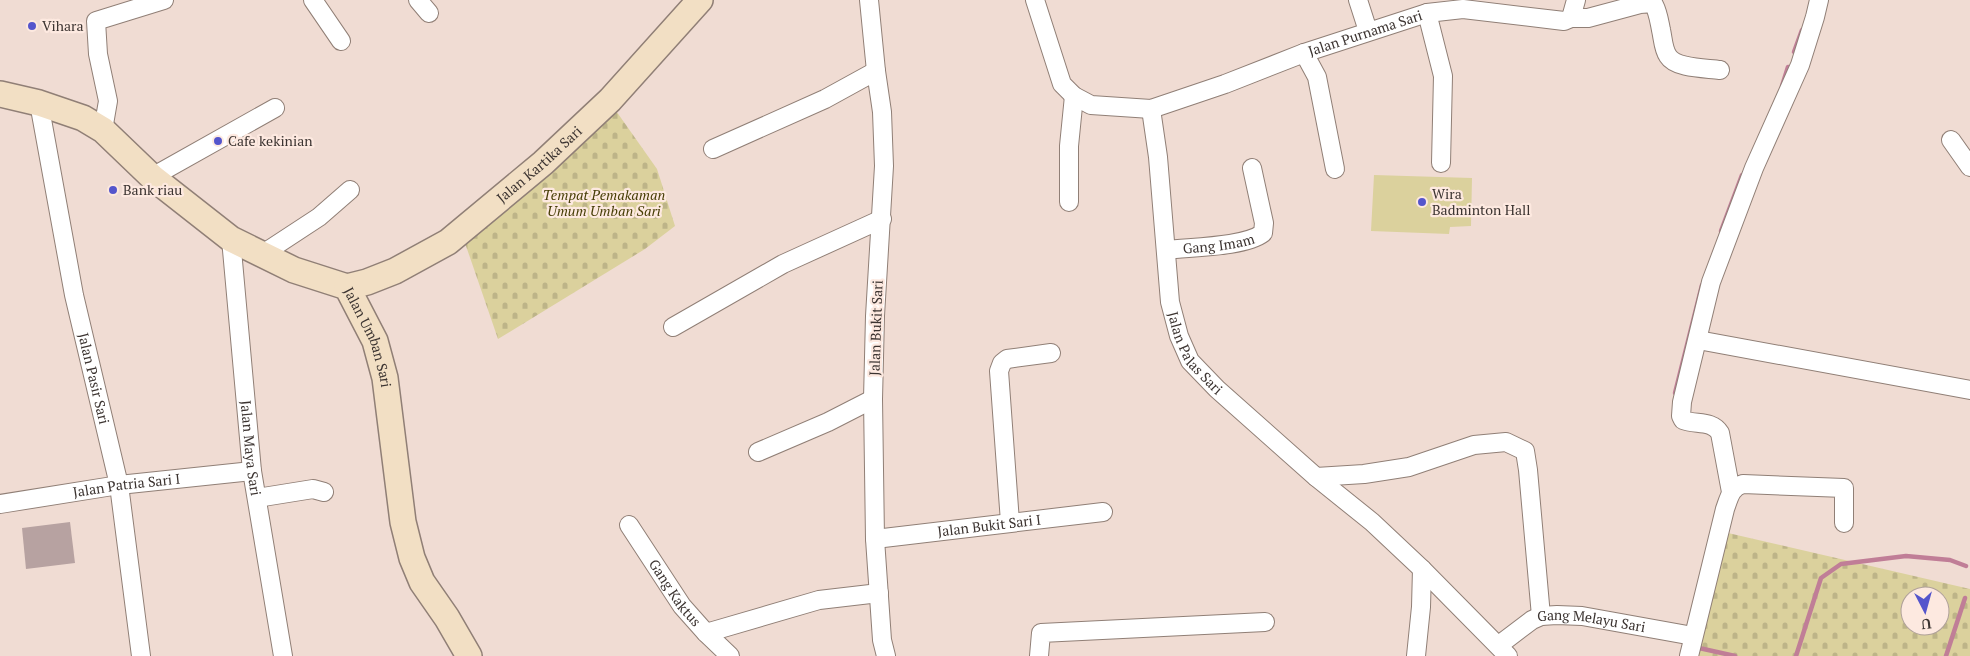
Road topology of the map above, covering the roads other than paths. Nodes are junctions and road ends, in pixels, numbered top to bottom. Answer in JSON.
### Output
{"nodes":[{"id":1,"x":164,"y":0,"type":"edge"},
{"id":2,"x":313,"y":0,"type":"edge"},
{"id":3,"x":700,"y":0,"type":"edge"},
{"id":4,"x":869,"y":0,"type":"edge"},
{"id":5,"x":1035,"y":0,"type":"edge"},
{"id":6,"x":1358,"y":0,"type":"edge"},
{"id":7,"x":1576,"y":0,"type":"edge"},
{"id":8,"x":1818,"y":0,"type":"edge"},
{"id":9,"x":1427,"y":13,"type":"junction"},
{"id":10,"x":1572,"y":18,"type":"junction"},
{"id":11,"x":1368,"y":31,"type":"junction"},
{"id":12,"x":341,"y":41,"type":"dead end"},
{"id":13,"x":1304,"y":53,"type":"junction"},
{"id":14,"x":1720,"y":70,"type":"dead end"},
{"id":15,"x":876,"y":71,"type":"junction"},
{"id":16,"x":0,"y":94,"type":"edge"},
{"id":17,"x":1074,"y":96,"type":"junction"},
{"id":18,"x":39,"y":103,"type":"junction"},
{"id":19,"x":275,"y":108,"type":"dead end"},
{"id":20,"x":1151,"y":109,"type":"junction"},
{"id":21,"x":103,"y":130,"type":"junction"},
{"id":22,"x":1951,"y":140,"type":"dead end"},
{"id":23,"x":713,"y":149,"type":"dead end"},
{"id":24,"x":1441,"y":163,"type":"dead end"},
{"id":25,"x":1970,"y":167,"type":"edge"},
{"id":26,"x":1252,"y":168,"type":"dead end"},
{"id":27,"x":1335,"y":170,"type":"dead end"},
{"id":28,"x":152,"y":177,"type":"junction"},
{"id":29,"x":350,"y":190,"type":"dead end"},
{"id":30,"x":1069,"y":202,"type":"dead end"},
{"id":31,"x":882,"y":219,"type":"junction"},
{"id":32,"x":232,"y":239,"type":"junction"},
{"id":33,"x":1167,"y":250,"type":"junction"},
{"id":34,"x":261,"y":255,"type":"junction"},
{"id":35,"x":347,"y":287,"type":"junction"},
{"id":36,"x":673,"y":326,"type":"dead end"},
{"id":37,"x":1698,"y":340,"type":"junction"},
{"id":38,"x":1051,"y":353,"type":"dead end"},
{"id":39,"x":1970,"y":390,"type":"edge"},
{"id":40,"x":873,"y":398,"type":"junction"},
{"id":41,"x":758,"y":452,"type":"dead end"},
{"id":42,"x":252,"y":471,"type":"junction"},
{"id":43,"x":1316,"y":477,"type":"junction"},
{"id":44,"x":119,"y":485,"type":"junction"},
{"id":45,"x":324,"y":492,"type":"dead end"},
{"id":46,"x":1731,"y":492,"type":"junction"},
{"id":47,"x":257,"y":498,"type":"junction"},
{"id":48,"x":0,"y":504,"type":"edge"},
{"id":49,"x":1103,"y":512,"type":"dead end"},
{"id":50,"x":1010,"y":522,"type":"junction"},
{"id":51,"x":1844,"y":522,"type":"dead end"},
{"id":52,"x":629,"y":524,"type":"dead end"},
{"id":53,"x":875,"y":539,"type":"junction"},
{"id":54,"x":1422,"y":569,"type":"junction"},
{"id":55,"x":879,"y":593,"type":"junction"},
{"id":56,"x":1542,"y":616,"type":"junction"},
{"id":57,"x":1265,"y":622,"type":"dead end"},
{"id":58,"x":706,"y":633,"type":"junction"},
{"id":59,"x":1693,"y":636,"type":"junction"},
{"id":60,"x":1504,"y":650,"type":"edge"},
{"id":61,"x":140,"y":656,"type":"edge"},
{"id":62,"x":283,"y":656,"type":"edge"},
{"id":63,"x":469,"y":656,"type":"edge"},
{"id":64,"x":730,"y":656,"type":"edge"},
{"id":65,"x":886,"y":656,"type":"edge"},
{"id":66,"x":1039,"y":656,"type":"edge"},
{"id":67,"x":1416,"y":656,"type":"edge"},
{"id":68,"x":1689,"y":656,"type":"edge"}],
"edges":[{"from":1,"to":21,"type":"street"},
{"from":2,"to":12,"type":"street"},
{"from":3,"to":35,"type":"main road","name":"Jalan Kartika Sari"},
{"from":4,"to":15,"type":"street","name":"Jalan Bukit Sari"},
{"from":5,"to":17,"type":"street"},
{"from":6,"to":11,"type":"street"},
{"from":7,"to":10,"type":"street"},
{"from":8,"to":37,"type":"street"},
{"from":9,"to":10,"type":"street","name":"Jalan Purnama Sari"},
{"from":9,"to":11,"type":"street","name":"Jalan Purnama Sari"},
{"from":9,"to":24,"type":"street"},
{"from":10,"to":14,"type":"street","name":"Jalan Purnama Sari"},
{"from":11,"to":13,"type":"street","name":"Jalan Purnama Sari"},
{"from":13,"to":20,"type":"street","name":"Jalan Purnama Sari"},
{"from":13,"to":27,"type":"street"},
{"from":15,"to":23,"type":"street"},
{"from":15,"to":31,"type":"street","name":"Jalan Bukit Sari"},
{"from":16,"to":18,"type":"main road","name":"Jalan Umban Sari"},
{"from":17,"to":20,"type":"street"},
{"from":17,"to":30,"type":"street"},
{"from":18,"to":21,"type":"main road","name":"Jalan Umban Sari"},
{"from":18,"to":44,"type":"street","name":"Jalan Pasir Sari"},
{"from":19,"to":28,"type":"street"},
{"from":20,"to":33,"type":"street","name":"Jalan Palas Sari"},
{"from":21,"to":28,"type":"main road","name":"Jalan Umban Sari"},
{"from":22,"to":25,"type":"street"},
{"from":26,"to":33,"type":"street","name":"Gang Imam"},
{"from":28,"to":32,"type":"main road","name":"Jalan Umban Sari"},
{"from":29,"to":34,"type":"street"},
{"from":31,"to":36,"type":"street"},
{"from":31,"to":40,"type":"street","name":"Jalan Bukit Sari"},
{"from":32,"to":34,"type":"main road","name":"Jalan Umban Sari"},
{"from":32,"to":42,"type":"street","name":"Jalan Maya Sari"},
{"from":33,"to":43,"type":"street","name":"Jalan Palas Sari"},
{"from":34,"to":35,"type":"main road","name":"Jalan Umban Sari"},
{"from":35,"to":63,"type":"main road","name":"Jalan Umban Sari"},
{"from":37,"to":39,"type":"street"},
{"from":37,"to":46,"type":"street"},
{"from":38,"to":50,"type":"street"},
{"from":40,"to":41,"type":"street"},
{"from":40,"to":53,"type":"street","name":"Jalan Bukit Sari"},
{"from":42,"to":44,"type":"street","name":"Jalan Patria Sari I"},
{"from":42,"to":47,"type":"street","name":"Jalan Maya Sari"},
{"from":43,"to":54,"type":"street","name":"Jalan Palas Sari"},
{"from":43,"to":56,"type":"street"},
{"from":44,"to":48,"type":"street","name":"Jalan Patria Sari I"},
{"from":44,"to":61,"type":"street","name":"Jalan Pasir Sari"},
{"from":45,"to":47,"type":"street"},
{"from":46,"to":51,"type":"street"},
{"from":46,"to":59,"type":"street"},
{"from":47,"to":62,"type":"street","name":"Jalan Maya Sari"},
{"from":49,"to":50,"type":"street","name":"Jalan Bukit Sari I"},
{"from":50,"to":53,"type":"street","name":"Jalan Bukit Sari I"},
{"from":52,"to":58,"type":"street","name":"Gang Kaktus"},
{"from":53,"to":55,"type":"street","name":"Jalan Bukit Sari"},
{"from":54,"to":60,"type":"street","name":"Jalan Palas Sari"},
{"from":54,"to":67,"type":"street"},
{"from":55,"to":58,"type":"street"},
{"from":55,"to":65,"type":"street","name":"Jalan Bukit Sari"},
{"from":56,"to":59,"type":"street","name":"Gang Melayu Sari"},
{"from":56,"to":60,"type":"street","name":"Gang Melayu Sari"},
{"from":57,"to":66,"type":"street"},
{"from":58,"to":64,"type":"street","name":"Gang Kaktus"},
{"from":59,"to":68,"type":"street"}]}
